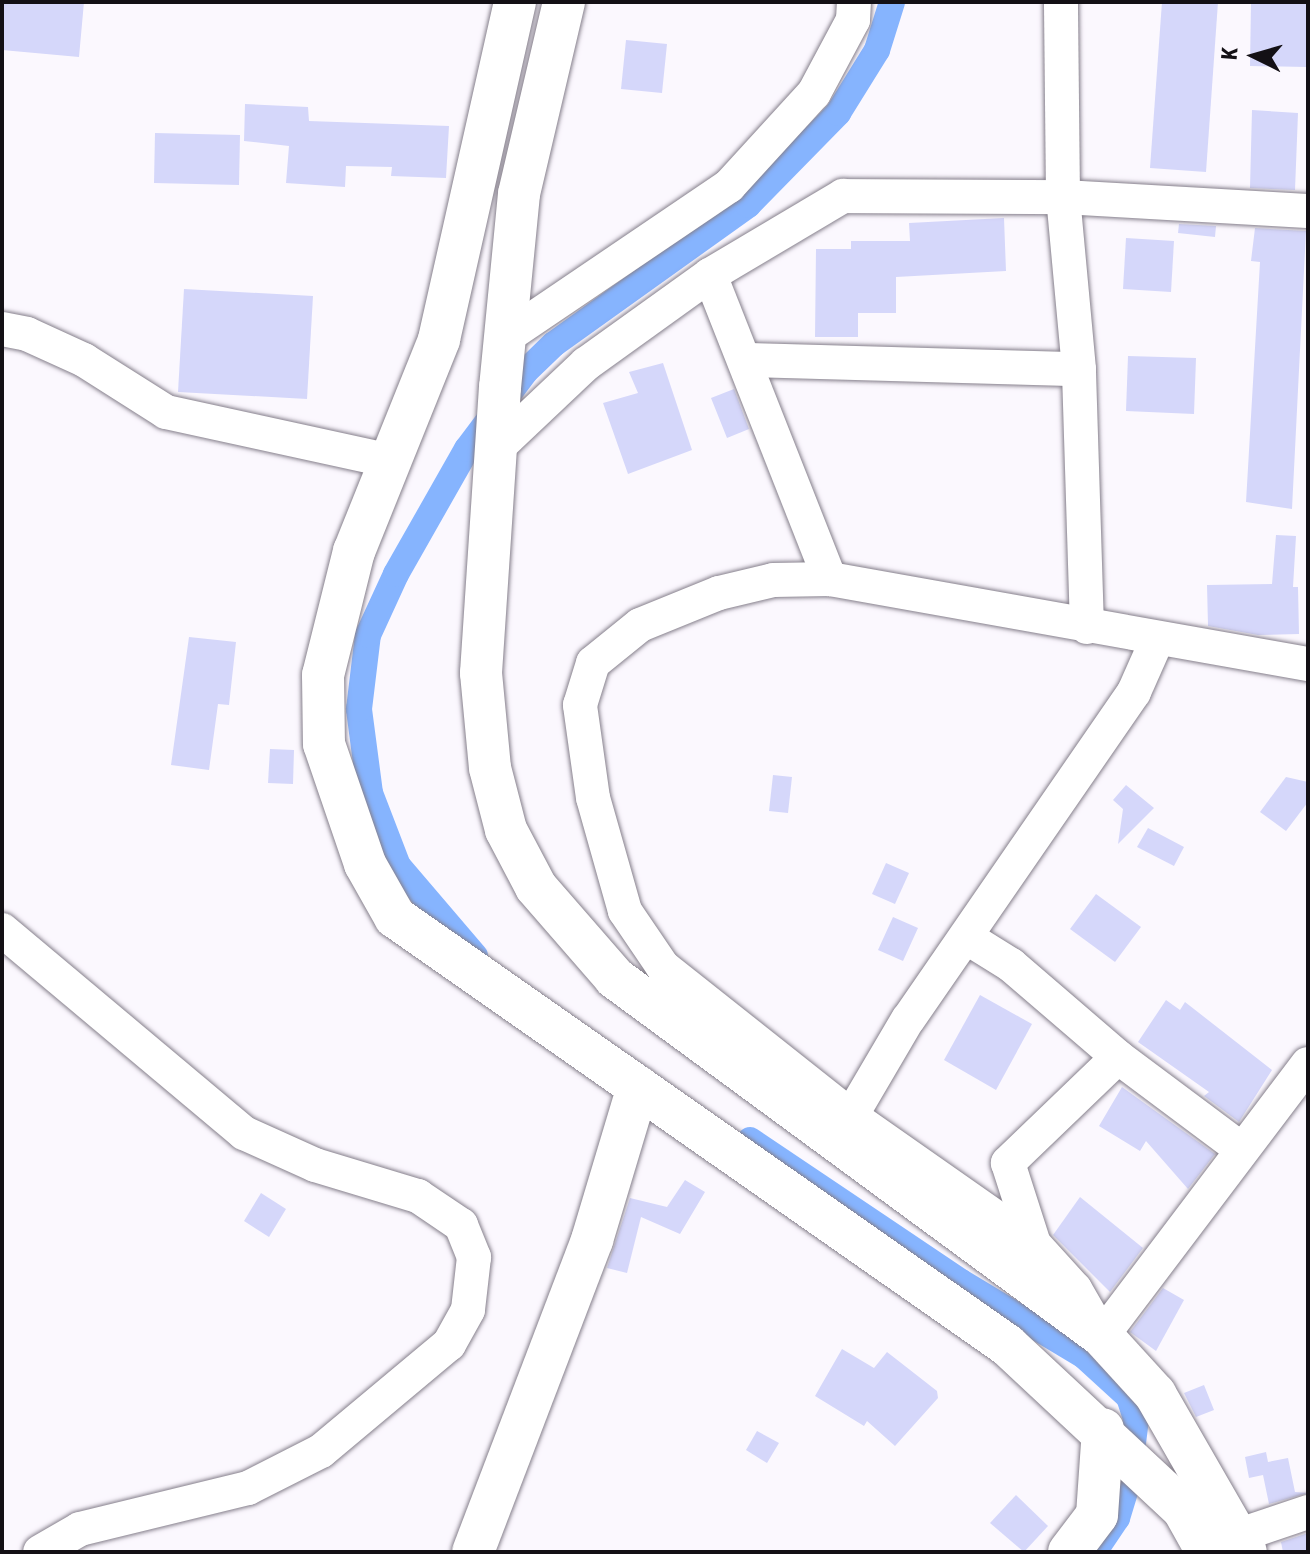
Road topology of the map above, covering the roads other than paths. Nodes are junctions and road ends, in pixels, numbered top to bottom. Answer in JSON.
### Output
{"nodes":[{"id":1,"x":515,"y":2,"type":"edge"},
{"id":2,"x":564,"y":2,"type":"edge"},
{"id":3,"x":854,"y":2,"type":"edge"},
{"id":4,"x":1061,"y":2,"type":"edge"},
{"id":5,"x":1063,"y":197,"type":"junction"},
{"id":6,"x":1308,"y":211,"type":"edge"},
{"id":7,"x":710,"y":275,"type":"junction"},
{"id":8,"x":2,"y":329,"type":"edge"},
{"id":9,"x":506,"y":337,"type":"junction"},
{"id":10,"x":748,"y":360,"type":"junction"},
{"id":11,"x":1079,"y":369,"type":"junction"},
{"id":12,"x":497,"y":443,"type":"junction"},
{"id":13,"x":390,"y":461,"type":"junction"},
{"id":14,"x":830,"y":579,"type":"junction"},
{"id":15,"x":1087,"y":627,"type":"junction"},
{"id":16,"x":1157,"y":640,"type":"junction"},
{"id":17,"x":1308,"y":664,"type":"edge"},
{"id":18,"x":2,"y":930,"type":"edge"},
{"id":19,"x":966,"y":937,"type":"junction"},
{"id":20,"x":1118,"y":1057,"type":"junction"},
{"id":21,"x":1308,"y":1064,"type":"edge"},
{"id":22,"x":638,"y":1087,"type":"junction"},
{"id":23,"x":851,"y":1116,"type":"junction"},
{"id":24,"x":1241,"y":1149,"type":"junction"},
{"id":25,"x":1034,"y":1244,"type":"junction"},
{"id":26,"x":1102,"y":1336,"type":"junction"},
{"id":27,"x":1125,"y":1451,"type":"junction"},
{"id":28,"x":1308,"y":1512,"type":"edge"},
{"id":29,"x":1230,"y":1547,"type":"edge"},
{"id":30,"x":40,"y":1552,"type":"edge"},
{"id":31,"x":473,"y":1552,"type":"edge"},
{"id":32,"x":1069,"y":1552,"type":"edge"}],
"edges":[{"from":1,"to":13,"type":"main road"},
{"from":2,"to":9,"type":"main road"},
{"from":3,"to":9,"type":"street"},
{"from":4,"to":5,"type":"street"},
{"from":5,"to":6,"type":"street"},
{"from":5,"to":7,"type":"street"},
{"from":5,"to":11,"type":"street"},
{"from":7,"to":10,"type":"street"},
{"from":7,"to":12,"type":"street"},
{"from":8,"to":13,"type":"street"},
{"from":9,"to":12,"type":"main road"},
{"from":10,"to":11,"type":"street"},
{"from":10,"to":14,"type":"street"},
{"from":11,"to":15,"type":"street"},
{"from":12,"to":26,"type":"main road"},
{"from":13,"to":22,"type":"main road"},
{"from":14,"to":15,"type":"street"},
{"from":14,"to":23,"type":"street"},
{"from":15,"to":16,"type":"street"},
{"from":16,"to":17,"type":"street"},
{"from":16,"to":19,"type":"street"},
{"from":18,"to":30,"type":"street"},
{"from":19,"to":20,"type":"street"},
{"from":19,"to":23,"type":"street"},
{"from":20,"to":24,"type":"street"},
{"from":20,"to":25,"type":"street"},
{"from":21,"to":24,"type":"street"},
{"from":22,"to":27,"type":"main road"},
{"from":22,"to":31,"type":"main road"},
{"from":23,"to":25,"type":"street"},
{"from":24,"to":26,"type":"street"},
{"from":25,"to":26,"type":"street"},
{"from":26,"to":29,"type":"main road"},
{"from":27,"to":29,"type":"main road"},
{"from":27,"to":32,"type":"main road"},
{"from":28,"to":29,"type":"street"}]}
